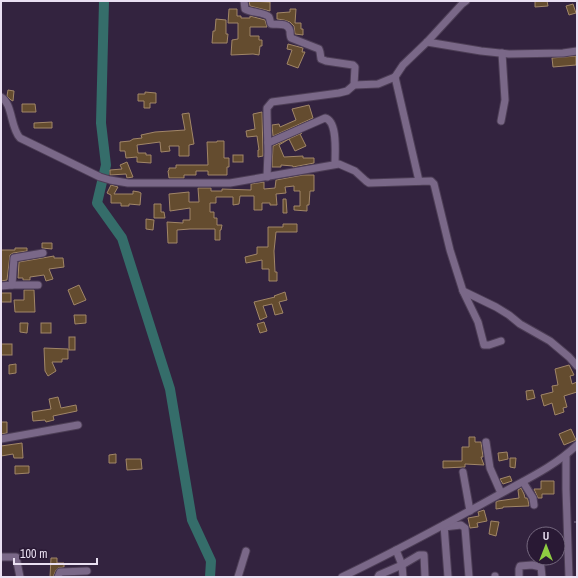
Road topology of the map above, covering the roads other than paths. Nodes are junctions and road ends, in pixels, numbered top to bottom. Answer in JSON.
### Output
{"nodes":[{"id":1,"x":244,"y":1,"type":"edge"},
{"id":2,"x":466,"y":1,"type":"edge"},
{"id":3,"x":427,"y":42,"type":"junction"},
{"id":4,"x":577,"y":51,"type":"edge"},
{"id":5,"x":502,"y":53,"type":"junction"},
{"id":6,"x":395,"y":77,"type":"junction"},
{"id":7,"x":354,"y":85,"type":"junction"},
{"id":8,"x":1,"y":96,"type":"edge"},
{"id":9,"x":501,"y":121,"type":"dead end"},
{"id":10,"x":268,"y":143,"type":"junction"},
{"id":11,"x":335,"y":164,"type":"junction"},
{"id":12,"x":267,"y":177,"type":"junction"},
{"id":13,"x":419,"y":181,"type":"junction"},
{"id":14,"x":43,"y":253,"type":"dead end"},
{"id":15,"x":12,"y":285,"type":"junction"},
{"id":16,"x":38,"y":285,"type":"dead end"},
{"id":17,"x":1,"y":286,"type":"edge"},
{"id":18,"x":463,"y":291,"type":"junction"},
{"id":19,"x":501,"y":341,"type":"dead end"},
{"id":20,"x":577,"y":366,"type":"edge"},
{"id":21,"x":78,"y":425,"type":"dead end"},
{"id":22,"x":1,"y":439,"type":"edge"},
{"id":23,"x":486,"y":442,"type":"dead end"},
{"id":24,"x":577,"y":445,"type":"edge"},
{"id":25,"x":566,"y":455,"type":"junction"},
{"id":26,"x":463,"y":472,"type":"dead end"},
{"id":27,"x":523,"y":482,"type":"junction"},
{"id":28,"x":501,"y":493,"type":"junction"},
{"id":29,"x":534,"y":505,"type":"dead end"},
{"id":30,"x":470,"y":511,"type":"junction"},
{"id":31,"x":444,"y":526,"type":"junction"},
{"id":32,"x":396,"y":550,"type":"junction"},
{"id":33,"x":246,"y":551,"type":"dead end"},
{"id":34,"x":1,"y":557,"type":"edge"},
{"id":35,"x":402,"y":565,"type":"junction"},
{"id":36,"x":360,"y":568,"type":"junction"},
{"id":37,"x":87,"y":571,"type":"dead end"},
{"id":38,"x":74,"y":574,"type":"edge"},
{"id":39,"x":20,"y":577,"type":"edge"},
{"id":40,"x":58,"y":577,"type":"edge"},
{"id":41,"x":238,"y":577,"type":"edge"},
{"id":42,"x":342,"y":577,"type":"edge"},
{"id":43,"x":360,"y":577,"type":"edge"},
{"id":44,"x":378,"y":577,"type":"edge"},
{"id":45,"x":403,"y":577,"type":"edge"},
{"id":46,"x":425,"y":577,"type":"edge"},
{"id":47,"x":448,"y":577,"type":"edge"},
{"id":48,"x":469,"y":577,"type":"edge"},
{"id":49,"x":519,"y":577,"type":"edge"},
{"id":50,"x":542,"y":577,"type":"edge"},
{"id":51,"x":569,"y":577,"type":"edge"}],
"edges":[{"from":1,"to":7,"type":"street"},
{"from":2,"to":3,"type":"street"},
{"from":3,"to":5,"type":"street"},
{"from":3,"to":6,"type":"street"},
{"from":4,"to":5,"type":"street"},
{"from":5,"to":9,"type":"street"},
{"from":6,"to":7,"type":"street"},
{"from":6,"to":13,"type":"street"},
{"from":7,"to":10,"type":"street"},
{"from":8,"to":12,"type":"street"},
{"from":10,"to":11,"type":"street"},
{"from":10,"to":12,"type":"street"},
{"from":11,"to":12,"type":"street"},
{"from":11,"to":13,"type":"street"},
{"from":13,"to":18,"type":"street"},
{"from":14,"to":15,"type":"street"},
{"from":15,"to":16,"type":"street"},
{"from":15,"to":17,"type":"street"},
{"from":18,"to":19,"type":"street"},
{"from":18,"to":20,"type":"street"},
{"from":21,"to":22,"type":"street"},
{"from":23,"to":28,"type":"street"},
{"from":24,"to":25,"type":"street"},
{"from":25,"to":27,"type":"street"},
{"from":25,"to":51,"type":"street"},
{"from":26,"to":30,"type":"street"},
{"from":27,"to":28,"type":"street"},
{"from":27,"to":29,"type":"street"},
{"from":28,"to":30,"type":"street"},
{"from":30,"to":31,"type":"street"},
{"from":31,"to":32,"type":"street"},
{"from":31,"to":47,"type":"street"},
{"from":31,"to":48,"type":"street"},
{"from":32,"to":35,"type":"street"},
{"from":32,"to":36,"type":"street"},
{"from":33,"to":41,"type":"street"},
{"from":34,"to":39,"type":"street"},
{"from":35,"to":44,"type":"street"},
{"from":35,"to":45,"type":"street"},
{"from":35,"to":46,"type":"street"},
{"from":36,"to":42,"type":"street"},
{"from":36,"to":43,"type":"street"},
{"from":37,"to":38,"type":"street"},
{"from":38,"to":40,"type":"street"},
{"from":49,"to":50,"type":"street"}]}
